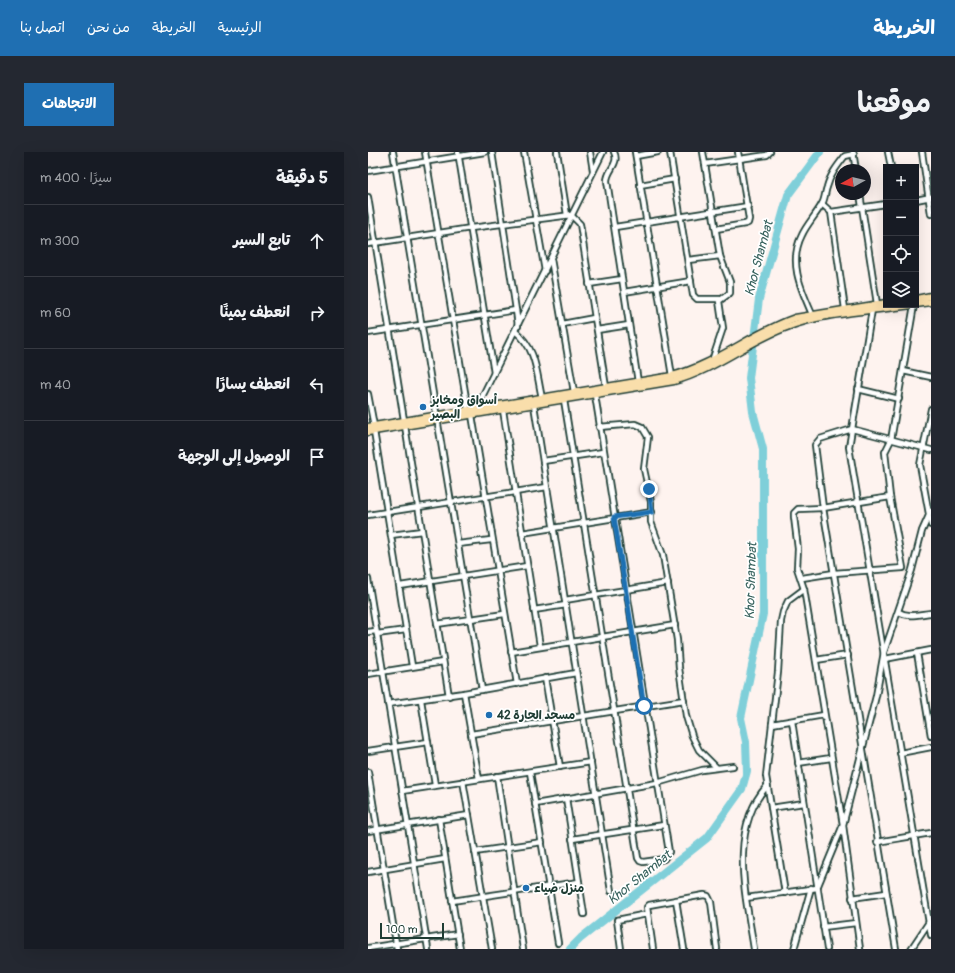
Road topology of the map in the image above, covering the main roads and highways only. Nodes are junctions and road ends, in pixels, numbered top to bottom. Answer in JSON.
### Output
{"nodes":[{"id":1,"x":931,"y":296,"type":"edge"},
{"id":2,"x":919,"y":298,"type":"edge"},
{"id":3,"x":931,"y":302,"type":"edge"},
{"id":4,"x":883,"y":303,"type":"edge"},
{"id":5,"x":919,"y":304,"type":"edge"},
{"id":6,"x":889,"y":308,"type":"edge"},
{"id":7,"x":775,"y":330,"type":"junction"},
{"id":8,"x":743,"y":347,"type":"junction"},
{"id":9,"x":470,"y":413,"type":"junction"},
{"id":10,"x":371,"y":429,"type":"edge"}],
"edges":[{"from":1,"to":2,"type":"main road"},
{"from":3,"to":5,"type":"main road"},
{"from":4,"to":7,"type":"main road"},
{"from":6,"to":7,"type":"main road"},
{"from":7,"to":8,"type":"main road"},
{"from":8,"to":9,"type":"main road"},
{"from":8,"to":9,"type":"main road"},
{"from":9,"to":10,"type":"main road"}]}
